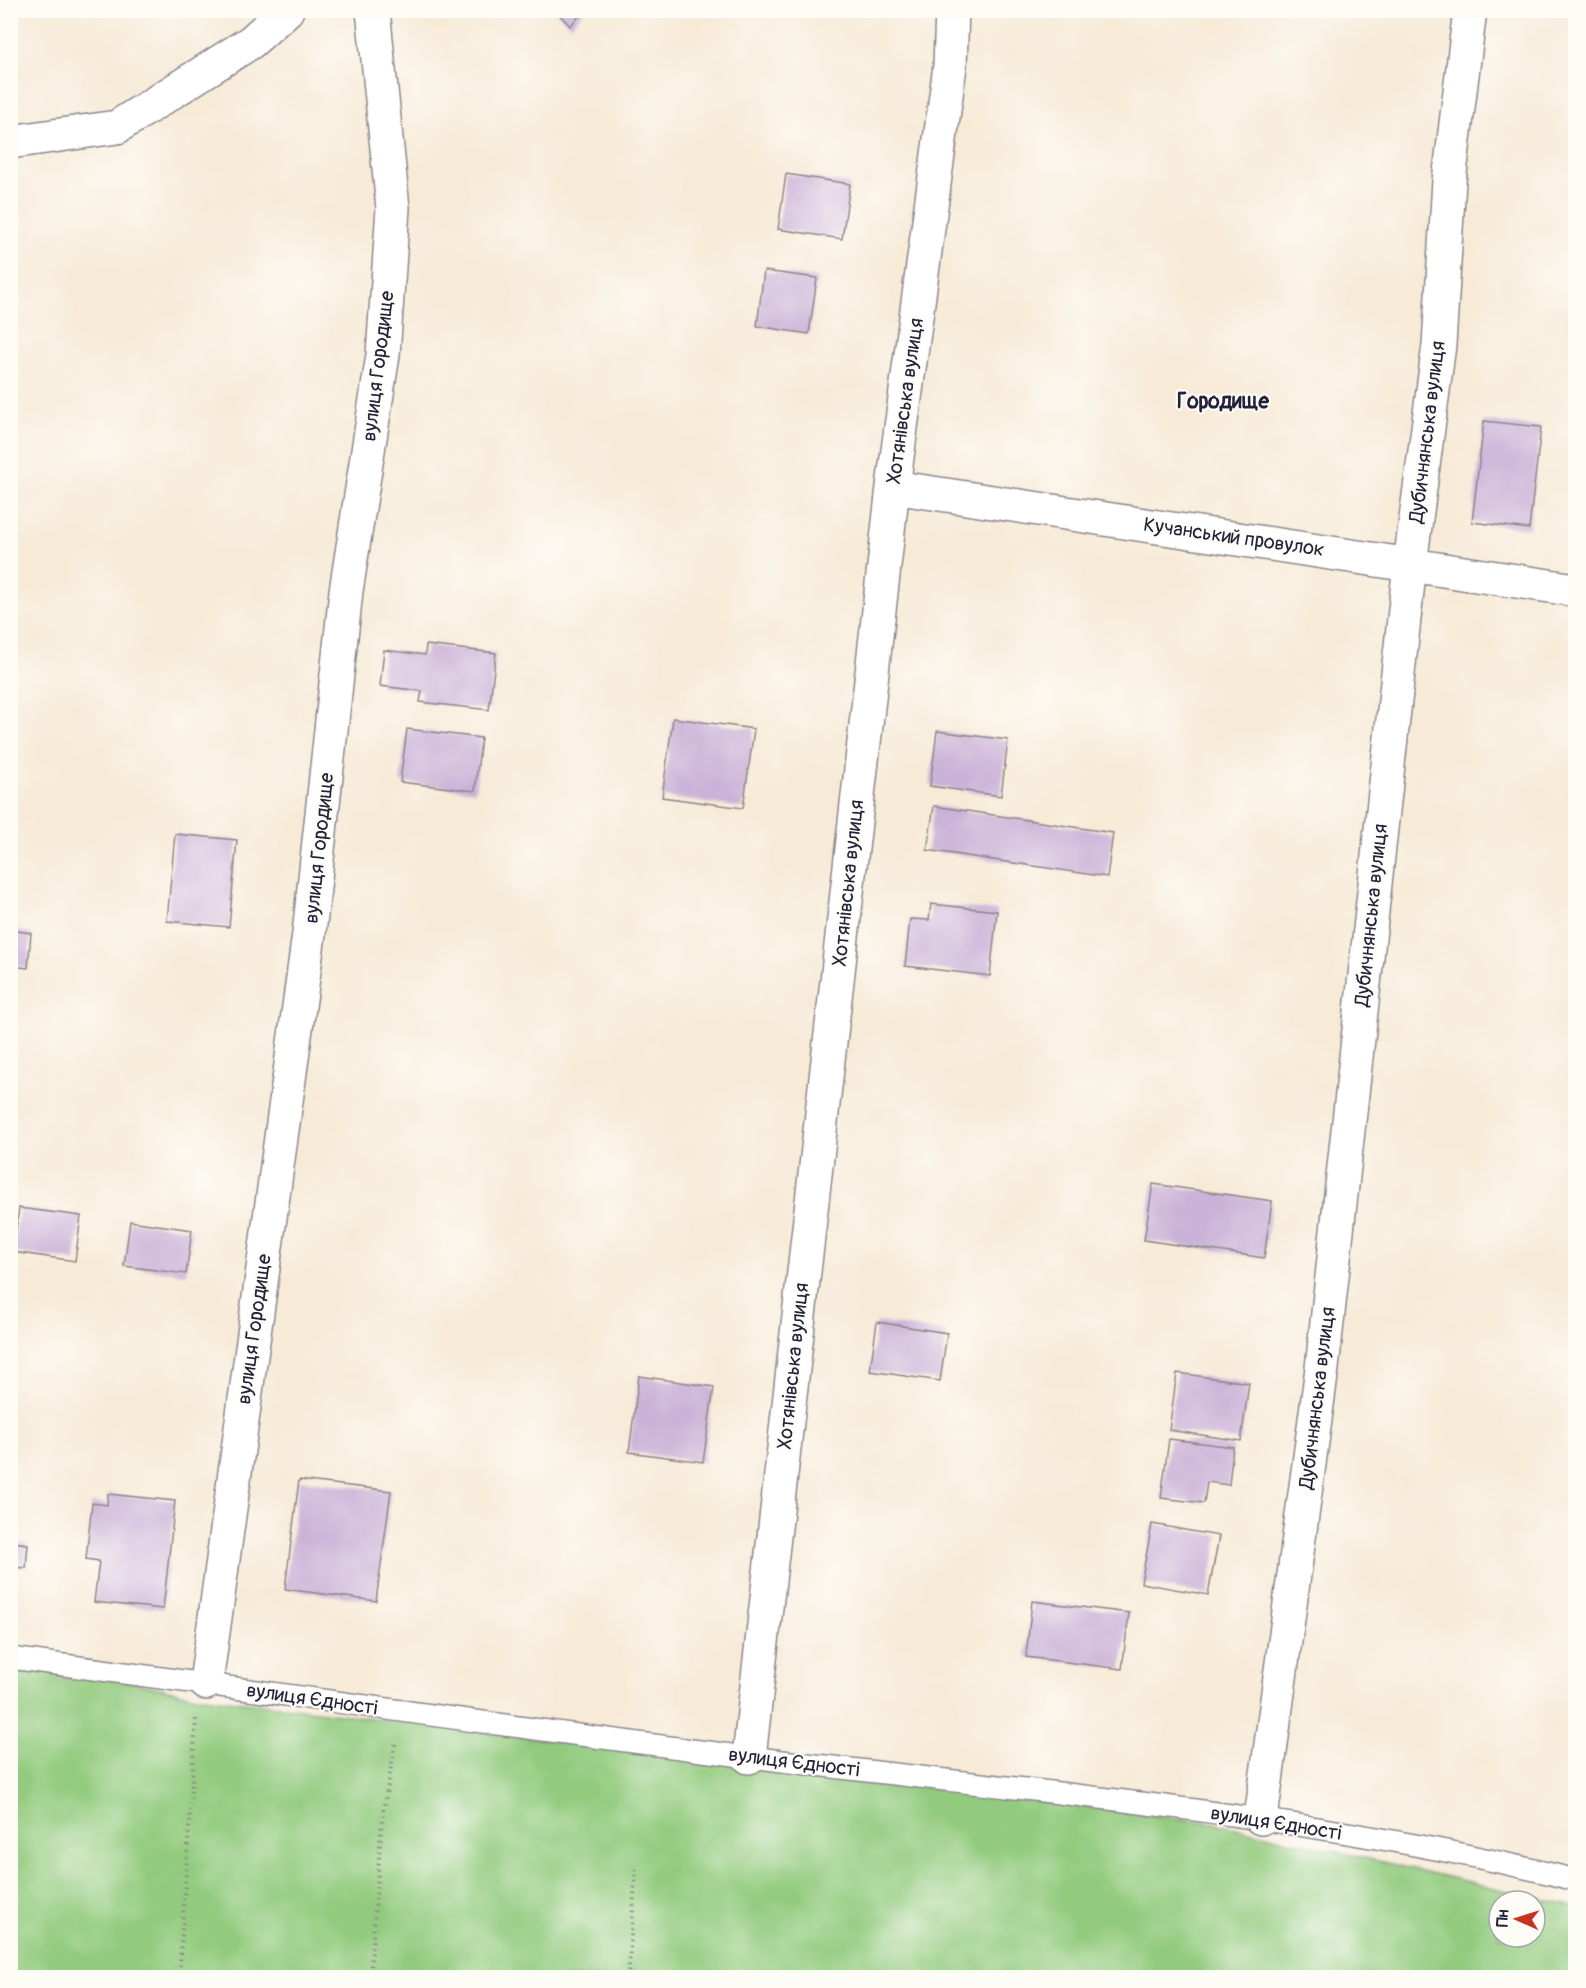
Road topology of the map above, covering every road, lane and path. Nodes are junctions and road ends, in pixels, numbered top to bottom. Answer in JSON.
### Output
{"nodes":[{"id":1,"x":287,"y":10,"type":"edge"},
{"id":2,"x":373,"y":10,"type":"edge"},
{"id":3,"x":952,"y":10,"type":"edge"},
{"id":4,"x":1470,"y":10,"type":"edge"},
{"id":5,"x":10,"y":142,"type":"edge"},
{"id":6,"x":893,"y":487,"type":"junction"},
{"id":7,"x":1410,"y":564,"type":"junction"},
{"id":8,"x":1575,"y":590,"type":"edge"},
{"id":9,"x":10,"y":1658,"type":"edge"},
{"id":10,"x":202,"y":1683,"type":"junction"},
{"id":11,"x":401,"y":1711,"type":"junction"},
{"id":12,"x":749,"y":1757,"type":"junction"},
{"id":13,"x":1260,"y":1818,"type":"junction"},
{"id":14,"x":636,"y":1867,"type":"dead end"},
{"id":15,"x":1575,"y":1880,"type":"edge"},
{"id":16,"x":179,"y":1977,"type":"edge"},
{"id":17,"x":370,"y":1977,"type":"edge"},
{"id":18,"x":628,"y":1977,"type":"edge"}],
"edges":[{"from":1,"to":5,"type":"street"},
{"from":2,"to":10,"type":"street","name":"вулиця Городище"},
{"from":3,"to":6,"type":"street","name":"Хотянівська вулиця"},
{"from":4,"to":7,"type":"street","name":"Дубичнянська вулиця"},
{"from":6,"to":7,"type":"street","name":"Кучанський провулок"},
{"from":6,"to":12,"type":"street","name":"Хотянівська вулиця"},
{"from":7,"to":8,"type":"street","name":"Кучанський провулок"},
{"from":7,"to":13,"type":"street","name":"Дубичнянська вулиця"},
{"from":9,"to":10,"type":"lane","name":"вулиця Єдності"},
{"from":10,"to":11,"type":"lane","name":"вулиця Єдності"},
{"from":10,"to":16,"type":"path"},
{"from":11,"to":12,"type":"lane","name":"вулиця Єдності"},
{"from":11,"to":17,"type":"path"},
{"from":12,"to":13,"type":"lane","name":"вулиця Єдності"},
{"from":13,"to":15,"type":"lane","name":"вулиця Єдності"},
{"from":14,"to":18,"type":"path"}]}
